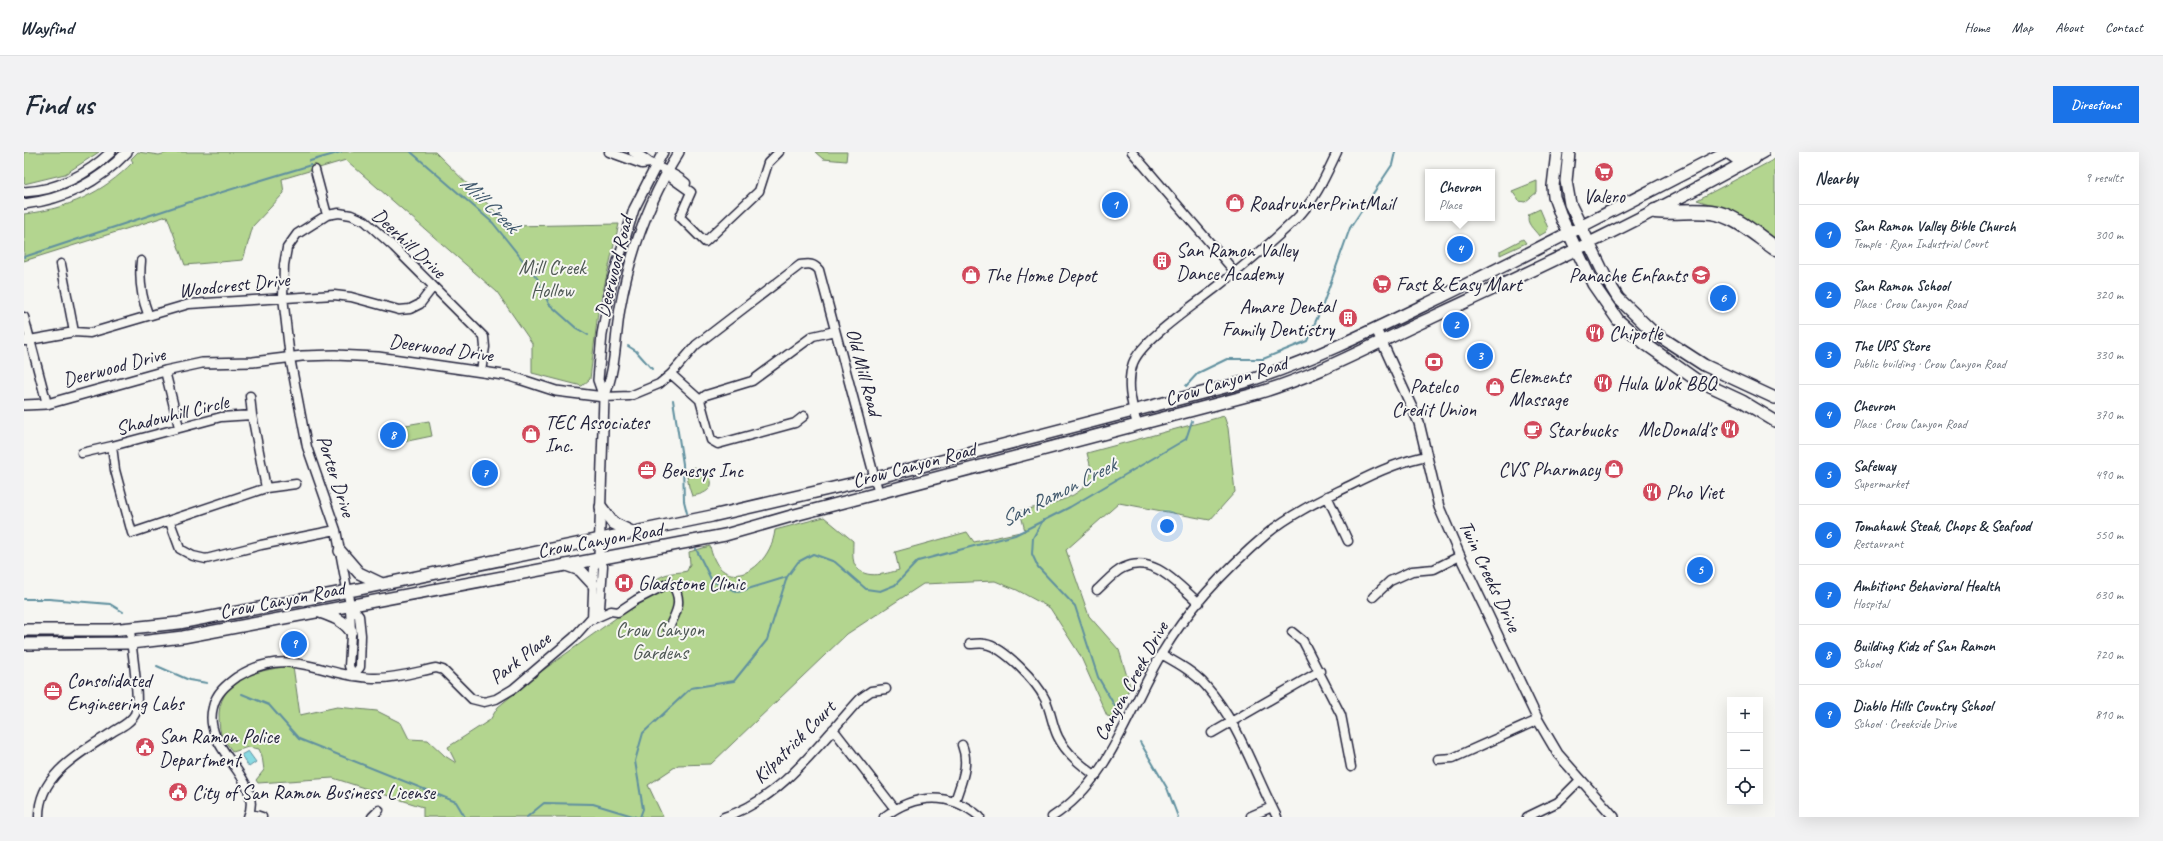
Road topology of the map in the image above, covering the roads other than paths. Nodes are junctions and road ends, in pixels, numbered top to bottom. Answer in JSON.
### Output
{"nodes":[{"id":1,"x":111,"y":152,"type":"edge"},
{"id":2,"x":127,"y":152,"type":"edge"},
{"id":3,"x":609,"y":152,"type":"edge"},
{"id":4,"x":633,"y":152,"type":"edge"},
{"id":5,"x":663,"y":152,"type":"edge"},
{"id":6,"x":678,"y":152,"type":"edge"},
{"id":7,"x":779,"y":152,"type":"edge"},
{"id":8,"x":1132,"y":152,"type":"edge"},
{"id":9,"x":1337,"y":152,"type":"edge"},
{"id":10,"x":1557,"y":152,"type":"edge"},
{"id":11,"x":1569,"y":152,"type":"edge"},
{"id":12,"x":1726,"y":152,"type":"edge"},
{"id":13,"x":1730,"y":152,"type":"edge"},
{"id":14,"x":1758,"y":155,"type":"edge"},
{"id":15,"x":653,"y":164,"type":"junction"},
{"id":16,"x":316,"y":170,"type":"dead end"},
{"id":17,"x":668,"y":172,"type":"junction"},
{"id":18,"x":24,"y":192,"type":"edge"},
{"id":19,"x":24,"y":204,"type":"edge"},
{"id":20,"x":1655,"y":211,"type":"junction"},
{"id":21,"x":327,"y":215,"type":"junction"},
{"id":22,"x":1582,"y":227,"type":"junction"},
{"id":23,"x":1569,"y":234,"type":"junction"},
{"id":24,"x":1589,"y":244,"type":"junction"},
{"id":25,"x":1775,"y":248,"type":"edge"},
{"id":26,"x":1576,"y":251,"type":"junction"},
{"id":27,"x":141,"y":261,"type":"dead end"},
{"id":28,"x":61,"y":264,"type":"dead end"},
{"id":29,"x":810,"y":264,"type":"joint"},
{"id":30,"x":1236,"y":272,"type":"junction"},
{"id":31,"x":433,"y":287,"type":"junction"},
{"id":32,"x":283,"y":297,"type":"junction"},
{"id":33,"x":148,"y":314,"type":"junction"},
{"id":34,"x":24,"y":317,"type":"edge"},
{"id":35,"x":1376,"y":328,"type":"junction"},
{"id":36,"x":835,"y":331,"type":"junction"},
{"id":37,"x":74,"y":332,"type":"junction"},
{"id":38,"x":27,"y":340,"type":"edge"},
{"id":39,"x":1381,"y":341,"type":"junction"},
{"id":40,"x":290,"y":358,"type":"junction"},
{"id":41,"x":165,"y":371,"type":"junction"},
{"id":42,"x":481,"y":371,"type":"junction"},
{"id":43,"x":671,"y":374,"type":"junction"},
{"id":44,"x":250,"y":396,"type":"dead end"},
{"id":45,"x":604,"y":397,"type":"junction"},
{"id":46,"x":1775,"y":398,"type":"edge"},
{"id":47,"x":700,"y":400,"type":"junction"},
{"id":48,"x":47,"y":404,"type":"junction"},
{"id":49,"x":24,"y":405,"type":"edge"},
{"id":50,"x":1134,"y":412,"type":"junction"},
{"id":51,"x":252,"y":415,"type":"junction"},
{"id":52,"x":804,"y":416,"type":"dead end"},
{"id":53,"x":1775,"y":421,"type":"edge"},
{"id":54,"x":1137,"y":426,"type":"junction"},
{"id":55,"x":180,"y":427,"type":"junction"},
{"id":56,"x":112,"y":446,"type":"junction"},
{"id":57,"x":82,"y":453,"type":"dead end"},
{"id":58,"x":1428,"y":456,"type":"junction"},
{"id":59,"x":876,"y":478,"type":"junction"},
{"id":60,"x":296,"y":484,"type":"dead end"},
{"id":61,"x":266,"y":488,"type":"junction"},
{"id":62,"x":879,"y":494,"type":"junction"},
{"id":63,"x":1327,"y":496,"type":"junction"},
{"id":64,"x":601,"y":507,"type":"junction"},
{"id":65,"x":170,"y":522,"type":"junction"},
{"id":66,"x":336,"y":530,"type":"junction"},
{"id":67,"x":635,"y":533,"type":"junction"},
{"id":68,"x":600,"y":540,"type":"junction"},
{"id":69,"x":1348,"y":541,"type":"dead end"},
{"id":70,"x":340,"y":551,"type":"junction"},
{"id":71,"x":1460,"y":556,"type":"junction"},
{"id":72,"x":599,"y":558,"type":"junction"},
{"id":73,"x":566,"y":564,"type":"junction"},
{"id":74,"x":382,"y":584,"type":"junction"},
{"id":75,"x":594,"y":584,"type":"junction"},
{"id":76,"x":1097,"y":590,"type":"dead end"},
{"id":77,"x":348,"y":591,"type":"junction"},
{"id":78,"x":1373,"y":597,"type":"dead end"},
{"id":79,"x":1199,"y":602,"type":"junction"},
{"id":80,"x":350,"y":605,"type":"junction"},
{"id":81,"x":317,"y":612,"type":"junction"},
{"id":82,"x":592,"y":619,"type":"junction"},
{"id":83,"x":130,"y":629,"type":"junction"},
{"id":84,"x":668,"y":629,"type":"dead end"},
{"id":85,"x":24,"y":630,"type":"edge"},
{"id":86,"x":351,"y":631,"type":"junction"},
{"id":87,"x":1292,"y":632,"type":"dead end"},
{"id":88,"x":131,"y":643,"type":"junction"},
{"id":89,"x":24,"y":644,"type":"edge"},
{"id":90,"x":970,"y":644,"type":"dead end"},
{"id":91,"x":1161,"y":654,"type":"junction"},
{"id":92,"x":1320,"y":671,"type":"junction"},
{"id":93,"x":353,"y":676,"type":"junction"},
{"id":94,"x":886,"y":689,"type":"dead end"},
{"id":95,"x":1231,"y":720,"type":"junction"},
{"id":96,"x":1538,"y":720,"type":"junction"},
{"id":97,"x":833,"y":729,"type":"junction"},
{"id":98,"x":1212,"y":733,"type":"dead end"},
{"id":99,"x":962,"y":745,"type":"dead end"},
{"id":100,"x":1438,"y":759,"type":"dead end"},
{"id":101,"x":1351,"y":767,"type":"dead end"},
{"id":102,"x":1096,"y":776,"type":"junction"},
{"id":103,"x":1580,"y":780,"type":"junction"},
{"id":104,"x":955,"y":801,"type":"junction"},
{"id":105,"x":1272,"y":807,"type":"junction"},
{"id":106,"x":895,"y":809,"type":"junction"},
{"id":107,"x":379,"y":810,"type":"dead end"},
{"id":108,"x":249,"y":815,"type":"edge"},
{"id":109,"x":1251,"y":816,"type":"edge"},
{"id":110,"x":39,"y":817,"type":"edge"},
{"id":111,"x":262,"y":817,"type":"edge"},
{"id":112,"x":372,"y":817,"type":"edge"},
{"id":113,"x":724,"y":817,"type":"edge"},
{"id":114,"x":884,"y":817,"type":"edge"},
{"id":115,"x":980,"y":817,"type":"edge"},
{"id":116,"x":1052,"y":817,"type":"edge"},
{"id":117,"x":1277,"y":817,"type":"edge"},
{"id":118,"x":1527,"y":817,"type":"edge"},
{"id":119,"x":1614,"y":817,"type":"edge"}],
"edges":[{"from":1,"to":18,"type":"street"},
{"from":2,"to":19,"type":"street"},
{"from":3,"to":15,"type":"street"},
{"from":4,"to":15,"type":"street"},
{"from":5,"to":15,"type":"street","name":"Deerwood Road"},
{"from":6,"to":17,"type":"street","name":"Deerwood Road"},
{"from":7,"to":17,"type":"street"},
{"from":8,"to":30,"type":"street"},
{"from":9,"to":30,"type":"street"},
{"from":10,"to":23,"type":"main road"},
{"from":11,"to":22,"type":"main road"},
{"from":12,"to":22,"type":"main road","name":"Crow Canyon Road"},
{"from":13,"to":14,"type":"highway"},
{"from":14,"to":20,"type":"main road","name":"Crow Canyon Road"},
{"from":15,"to":17,"type":"street"},
{"from":15,"to":45,"type":"street","name":"Deerwood Road"},
{"from":16,"to":21,"type":"street"},
{"from":17,"to":45,"type":"street","name":"Deerwood Road"},
{"from":20,"to":24,"type":"main road","name":"Crow Canyon Road"},
{"from":20,"to":25,"type":"highway"},
{"from":21,"to":31,"type":"street","name":"Deerhill Drive"},
{"from":21,"to":32,"type":"street"},
{"from":22,"to":23,"type":"main road","name":"Crow Canyon Road"},
{"from":22,"to":24,"type":"main road"},
{"from":23,"to":26,"type":"main road"},
{"from":23,"to":35,"type":"main road","name":"Crow Canyon Road"},
{"from":24,"to":26,"type":"main road","name":"Crow Canyon Road"},
{"from":24,"to":46,"type":"main road"},
{"from":26,"to":39,"type":"main road","name":"Crow Canyon Road"},
{"from":26,"to":53,"type":"main road"},
{"from":27,"to":33,"type":"street"},
{"from":28,"to":37,"type":"street"},
{"from":29,"to":36,"type":"street","name":"Old Mill Road"},
{"from":29,"to":43,"type":"street","name":"Deerwood Drive"},
{"from":30,"to":50,"type":"street"},
{"from":31,"to":32,"type":"street","name":"Woodcrest Drive"},
{"from":31,"to":42,"type":"street","name":"Deerhill Drive"},
{"from":32,"to":33,"type":"street","name":"Woodcrest Drive"},
{"from":32,"to":40,"type":"street"},
{"from":33,"to":37,"type":"street","name":"Woodcrest Drive"},
{"from":34,"to":38,"type":"street"},
{"from":35,"to":39,"type":"street","name":"Twin Creeks Drive"},
{"from":35,"to":50,"type":"main road","name":"Crow Canyon Road"},
{"from":36,"to":47,"type":"street"},
{"from":36,"to":59,"type":"street","name":"Old Mill Road"},
{"from":37,"to":38,"type":"street","name":"Woodcrest Drive"},
{"from":38,"to":48,"type":"street"},
{"from":39,"to":54,"type":"main road","name":"Crow Canyon Road"},
{"from":39,"to":58,"type":"street","name":"Twin Creeks Drive"},
{"from":40,"to":41,"type":"street","name":"Deerwood Drive"},
{"from":40,"to":42,"type":"street","name":"Deerwood Drive"},
{"from":40,"to":66,"type":"street","name":"Porter Drive"},
{"from":41,"to":48,"type":"street","name":"Deerwood Drive"},
{"from":41,"to":55,"type":"street"},
{"from":42,"to":45,"type":"street","name":"Deerwood Drive"},
{"from":43,"to":45,"type":"street","name":"Deerwood Drive"},
{"from":43,"to":47,"type":"street"},
{"from":44,"to":51,"type":"street"},
{"from":45,"to":64,"type":"street","name":"Deerwood Road"},
{"from":47,"to":52,"type":"street"},
{"from":48,"to":49,"type":"street","name":"Deerwood Drive"},
{"from":50,"to":54,"type":"street"},
{"from":50,"to":59,"type":"main road","name":"Crow Canyon Road"},
{"from":51,"to":55,"type":"street","name":"Shadowhill Circle"},
{"from":51,"to":61,"type":"street","name":"Shadowhill Circle"},
{"from":54,"to":62,"type":"main road","name":"Crow Canyon Road"},
{"from":55,"to":56,"type":"street","name":"Shadowhill Circle"},
{"from":56,"to":57,"type":"street"},
{"from":56,"to":65,"type":"street","name":"Shadowhill Circle"},
{"from":58,"to":63,"type":"street","name":"Canyon Creek Drive"},
{"from":58,"to":71,"type":"street","name":"Twin Creeks Drive"},
{"from":59,"to":62,"type":"street","name":"Old Mill Road"},
{"from":59,"to":67,"type":"main road","name":"Crow Canyon Road"},
{"from":60,"to":61,"type":"street"},
{"from":61,"to":65,"type":"street","name":"Shadowhill Circle"},
{"from":62,"to":72,"type":"main road","name":"Crow Canyon Road"},
{"from":63,"to":69,"type":"street"},
{"from":63,"to":79,"type":"street","name":"Canyon Creek Drive"},
{"from":64,"to":67,"type":"main road"},
{"from":64,"to":68,"type":"street","name":"Deerwood Road"},
{"from":65,"to":66,"type":"street"},
{"from":66,"to":70,"type":"street","name":"Porter Drive"},
{"from":67,"to":68,"type":"main road","name":"Crow Canyon Road"},
{"from":68,"to":72,"type":"street","name":"Deerwood Road"},
{"from":68,"to":74,"type":"main road","name":"Crow Canyon Road"},
{"from":70,"to":74,"type":"main road"},
{"from":70,"to":77,"type":"street","name":"Porter Drive"},
{"from":71,"to":78,"type":"street"},
{"from":71,"to":96,"type":"street","name":"Twin Creeks Drive"},
{"from":72,"to":73,"type":"main road","name":"Crow Canyon Road"},
{"from":72,"to":75,"type":"street"},
{"from":72,"to":82,"type":"street","name":"Park Place"},
{"from":73,"to":75,"type":"main road"},
{"from":73,"to":80,"type":"main road","name":"Crow Canyon Road"},
{"from":74,"to":77,"type":"main road","name":"Crow Canyon Road"},
{"from":75,"to":82,"type":"street"},
{"from":76,"to":79,"type":"street"},
{"from":77,"to":80,"type":"street","name":"Porter Drive"},
{"from":77,"to":83,"type":"main road","name":"Crow Canyon Road"},
{"from":79,"to":91,"type":"street","name":"Canyon Creek Drive"},
{"from":80,"to":81,"type":"main road","name":"Crow Canyon Road"},
{"from":80,"to":86,"type":"street"},
{"from":80,"to":93,"type":"street"},
{"from":81,"to":86,"type":"main road"},
{"from":81,"to":88,"type":"main road","name":"Crow Canyon Road"},
{"from":82,"to":84,"type":"street"},
{"from":82,"to":93,"type":"street","name":"Park Place"},
{"from":83,"to":85,"type":"main road","name":"Crow Canyon Road"},
{"from":83,"to":88,"type":"street"},
{"from":86,"to":93,"type":"street"},
{"from":87,"to":92,"type":"street"},
{"from":88,"to":89,"type":"main road","name":"Crow Canyon Road"},
{"from":88,"to":110,"type":"street"},
{"from":90,"to":102,"type":"street"},
{"from":91,"to":95,"type":"street"},
{"from":91,"to":102,"type":"street","name":"Canyon Creek Drive"},
{"from":92,"to":95,"type":"street"},
{"from":92,"to":101,"type":"street"},
{"from":93,"to":108,"type":"street","name":"Park Place"},
{"from":94,"to":97,"type":"street","name":"Kilpatrick Court"},
{"from":95,"to":98,"type":"street"},
{"from":95,"to":105,"type":"street"},
{"from":96,"to":100,"type":"street"},
{"from":96,"to":103,"type":"street","name":"Twin Creeks Drive"},
{"from":97,"to":106,"type":"street"},
{"from":97,"to":113,"type":"street","name":"Kilpatrick Court"},
{"from":99,"to":104,"type":"street"},
{"from":102,"to":116,"type":"street","name":"Canyon Creek Drive"},
{"from":103,"to":118,"type":"street"},
{"from":103,"to":119,"type":"street","name":"Twin Creeks Drive"},
{"from":104,"to":106,"type":"street"},
{"from":104,"to":115,"type":"street"},
{"from":105,"to":109,"type":"street"},
{"from":105,"to":117,"type":"street"},
{"from":106,"to":114,"type":"street"},
{"from":107,"to":112,"type":"street"},
{"from":108,"to":111,"type":"street"}]}
